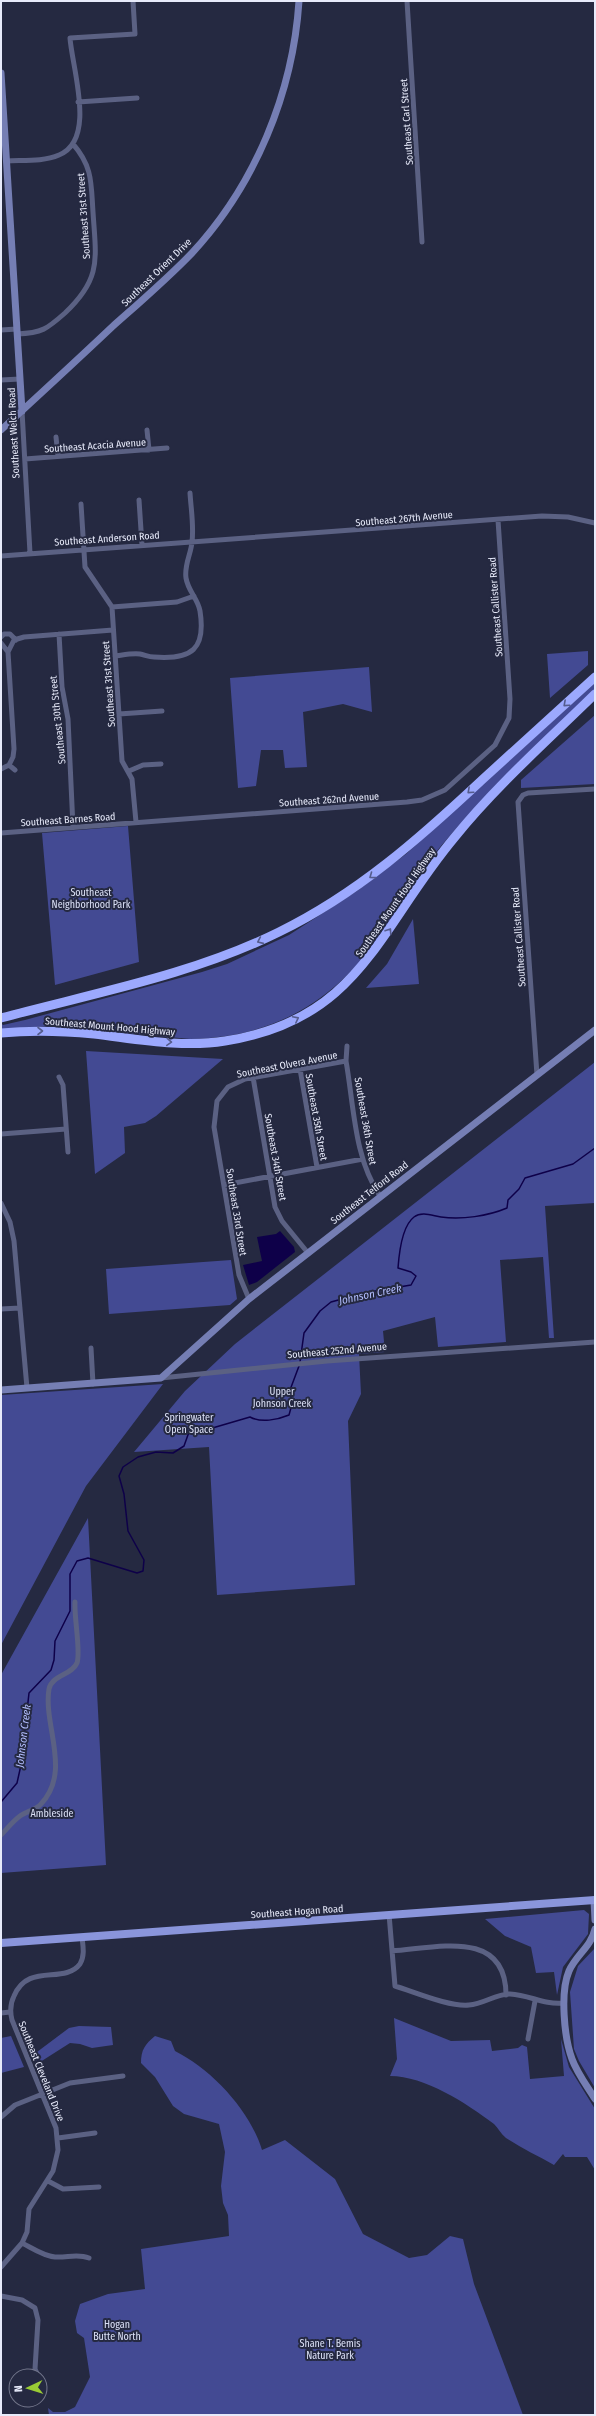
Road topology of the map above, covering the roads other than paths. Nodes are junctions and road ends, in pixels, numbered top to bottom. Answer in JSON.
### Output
{"nodes":[{"id":1,"x":133,"y":1,"type":"edge"},
{"id":2,"x":299,"y":1,"type":"edge"},
{"id":3,"x":407,"y":1,"type":"edge"},
{"id":4,"x":1,"y":73,"type":"edge"},
{"id":5,"x":137,"y":98,"type":"dead end"},
{"id":6,"x":78,"y":102,"type":"junction"},
{"id":7,"x":3,"y":138,"type":"edge"},
{"id":8,"x":73,"y":144,"type":"junction"},
{"id":9,"x":6,"y":161,"type":"junction"},
{"id":10,"x":422,"y":242,"type":"dead end"},
{"id":11,"x":1,"y":330,"type":"edge"},
{"id":12,"x":17,"y":332,"type":"junction"},
{"id":13,"x":20,"y":379,"type":"junction"},
{"id":14,"x":1,"y":380,"type":"edge"},
{"id":15,"x":22,"y":411,"type":"junction"},
{"id":16,"x":1,"y":430,"type":"edge"},
{"id":17,"x":148,"y":430,"type":"dead end"},
{"id":18,"x":56,"y":437,"type":"dead end"},
{"id":19,"x":167,"y":448,"type":"dead end"},
{"id":20,"x":149,"y":450,"type":"junction"},
{"id":21,"x":58,"y":456,"type":"junction"},
{"id":22,"x":24,"y":459,"type":"junction"},
{"id":23,"x":190,"y":493,"type":"dead end"},
{"id":24,"x":139,"y":500,"type":"dead end"},
{"id":25,"x":82,"y":504,"type":"dead end"},
{"id":26,"x":498,"y":520,"type":"junction"},
{"id":27,"x":595,"y":523,"type":"edge"},
{"id":28,"x":214,"y":541,"type":"joint"},
{"id":29,"x":192,"y":542,"type":"junction"},
{"id":30,"x":142,"y":545,"type":"junction"},
{"id":31,"x":84,"y":549,"type":"junction"},
{"id":32,"x":30,"y":553,"type":"junction"},
{"id":33,"x":1,"y":556,"type":"edge"},
{"id":34,"x":194,"y":596,"type":"junction"},
{"id":35,"x":112,"y":607,"type":"junction"},
{"id":36,"x":113,"y":630,"type":"junction"},
{"id":37,"x":59,"y":634,"type":"junction"},
{"id":38,"x":1,"y":637,"type":"edge"},
{"id":39,"x":14,"y":642,"type":"junction"},
{"id":40,"x":1,"y":643,"type":"edge"},
{"id":41,"x":8,"y":652,"type":"junction"},
{"id":42,"x":115,"y":656,"type":"junction"},
{"id":43,"x":595,"y":677,"type":"edge"},
{"id":44,"x":595,"y":694,"type":"edge"},
{"id":45,"x":162,"y":711,"type":"dead end"},
{"id":46,"x":119,"y":714,"type":"junction"},
{"id":47,"x":499,"y":738,"type":"joint"},
{"id":48,"x":161,"y":764,"type":"dead end"},
{"id":49,"x":9,"y":766,"type":"junction"},
{"id":50,"x":1,"y":769,"type":"edge"},
{"id":51,"x":15,"y":770,"type":"dead end"},
{"id":52,"x":129,"y":771,"type":"junction"},
{"id":53,"x":595,"y":789,"type":"edge"},
{"id":54,"x":136,"y":822,"type":"junction"},
{"id":55,"x":73,"y":827,"type":"junction"},
{"id":56,"x":1,"y":832,"type":"edge"},
{"id":57,"x":1,"y":1018,"type":"edge"},
{"id":58,"x":595,"y":1030,"type":"edge"},
{"id":59,"x":1,"y":1033,"type":"edge"},
{"id":60,"x":347,"y":1046,"type":"dead end"},
{"id":61,"x":346,"y":1061,"type":"junction"},
{"id":62,"x":300,"y":1069,"type":"junction"},
{"id":63,"x":536,"y":1075,"type":"junction"},
{"id":64,"x":58,"y":1077,"type":"dead end"},
{"id":65,"x":253,"y":1078,"type":"junction"},
{"id":66,"x":214,"y":1127,"type":"joint"},
{"id":67,"x":66,"y":1129,"type":"junction"},
{"id":68,"x":1,"y":1134,"type":"edge"},
{"id":69,"x":68,"y":1152,"type":"dead end"},
{"id":70,"x":363,"y":1159,"type":"junction"},
{"id":71,"x":317,"y":1167,"type":"junction"},
{"id":72,"x":270,"y":1175,"type":"junction"},
{"id":73,"x":224,"y":1185,"type":"junction"},
{"id":74,"x":380,"y":1196,"type":"junction"},
{"id":75,"x":1,"y":1203,"type":"edge"},
{"id":76,"x":308,"y":1253,"type":"junction"},
{"id":77,"x":249,"y":1299,"type":"junction"},
{"id":78,"x":20,"y":1308,"type":"junction"},
{"id":79,"x":1,"y":1309,"type":"edge"},
{"id":80,"x":595,"y":1342,"type":"edge"},
{"id":81,"x":91,"y":1348,"type":"dead end"},
{"id":82,"x":161,"y":1378,"type":"junction"},
{"id":83,"x":93,"y":1384,"type":"junction"},
{"id":84,"x":28,"y":1388,"type":"junction"},
{"id":85,"x":1,"y":1390,"type":"edge"},
{"id":86,"x":75,"y":1602,"type":"dead end"},
{"id":87,"x":1,"y":1836,"type":"edge"},
{"id":88,"x":594,"y":1900,"type":"edge"},
{"id":89,"x":389,"y":1914,"type":"junction"},
{"id":90,"x":595,"y":1920,"type":"edge"},
{"id":91,"x":595,"y":1930,"type":"edge"},
{"id":92,"x":82,"y":1936,"type":"junction"},
{"id":93,"x":1,"y":1943,"type":"edge"},
{"id":94,"x":392,"y":1951,"type":"junction"},
{"id":95,"x":506,"y":1994,"type":"junction"},
{"id":96,"x":535,"y":2001,"type":"junction"},
{"id":97,"x":564,"y":2003,"type":"junction"},
{"id":98,"x":10,"y":2012,"type":"junction"},
{"id":99,"x":1,"y":2013,"type":"edge"},
{"id":100,"x":528,"y":2039,"type":"dead end"},
{"id":101,"x":123,"y":2076,"type":"dead end"},
{"id":102,"x":42,"y":2094,"type":"junction"},
{"id":103,"x":595,"y":2099,"type":"edge"},
{"id":104,"x":1,"y":2117,"type":"edge"},
{"id":105,"x":95,"y":2133,"type":"dead end"},
{"id":106,"x":58,"y":2138,"type":"junction"},
{"id":107,"x":48,"y":2181,"type":"junction"},
{"id":108,"x":99,"y":2187,"type":"dead end"},
{"id":109,"x":22,"y":2242,"type":"junction"},
{"id":110,"x":89,"y":2258,"type":"dead end"},
{"id":111,"x":1,"y":2267,"type":"edge"},
{"id":112,"x":1,"y":2296,"type":"edge"},
{"id":113,"x":35,"y":2368,"type":"edge"}],
"edges":[{"from":1,"to":6,"type":"street"},
{"from":2,"to":15,"type":"street","name":"Southeast Orient Drive"},
{"from":3,"to":10,"type":"street","name":"Southeast Carl Street"},
{"from":4,"to":7,"type":"street","name":"Southeast Welch Road"},
{"from":5,"to":6,"type":"street"},
{"from":6,"to":8,"type":"street"},
{"from":7,"to":9,"type":"street","name":"Southeast Welch Road"},
{"from":8,"to":9,"type":"street"},
{"from":8,"to":12,"type":"street","name":"Southeast 31st Street"},
{"from":9,"to":12,"type":"street","name":"Southeast Welch Road"},
{"from":11,"to":12,"type":"street"},
{"from":12,"to":13,"type":"street","name":"Southeast Welch Road"},
{"from":13,"to":14,"type":"street"},
{"from":13,"to":15,"type":"street","name":"Southeast Welch Road"},
{"from":15,"to":16,"type":"street","name":"Southeast Orient Drive"},
{"from":15,"to":22,"type":"street","name":"Southeast Welch Road"},
{"from":17,"to":20,"type":"street"},
{"from":18,"to":21,"type":"street"},
{"from":19,"to":20,"type":"street","name":"Southeast Acacia Avenue"},
{"from":20,"to":21,"type":"street","name":"Southeast Acacia Avenue"},
{"from":21,"to":22,"type":"street","name":"Southeast Acacia Avenue"},
{"from":22,"to":32,"type":"street","name":"Southeast Welch Road"},
{"from":23,"to":29,"type":"street"},
{"from":24,"to":30,"type":"street"},
{"from":25,"to":31,"type":"street"},
{"from":26,"to":27,"type":"street","name":"Southeast 267th Avenue"},
{"from":26,"to":28,"type":"street","name":"Southeast 267th Avenue"},
{"from":26,"to":47,"type":"street","name":"Southeast Callister Road"},
{"from":28,"to":29,"type":"street","name":"Southeast Anderson Road"},
{"from":29,"to":30,"type":"street","name":"Southeast Anderson Road"},
{"from":29,"to":34,"type":"street"},
{"from":30,"to":31,"type":"street","name":"Southeast Anderson Road"},
{"from":31,"to":32,"type":"street","name":"Southeast Anderson Road"},
{"from":31,"to":35,"type":"street"},
{"from":32,"to":33,"type":"street","name":"Southeast Anderson Road"},
{"from":34,"to":35,"type":"street"},
{"from":34,"to":42,"type":"street"},
{"from":35,"to":36,"type":"street","name":"Southeast 31st Street"},
{"from":36,"to":37,"type":"street"},
{"from":36,"to":42,"type":"street","name":"Southeast 31st Street"},
{"from":37,"to":39,"type":"street"},
{"from":37,"to":55,"type":"street","name":"Southeast 30th Street"},
{"from":38,"to":39,"type":"street"},
{"from":39,"to":41,"type":"street"},
{"from":40,"to":41,"type":"street"},
{"from":41,"to":49,"type":"street"},
{"from":42,"to":46,"type":"street","name":"Southeast 31st Street"},
{"from":43,"to":57,"type":"highway","name":"Southeast Mount Hood Highway","one_way":true},
{"from":59,"to":44,"type":"highway","name":"Southeast Mount Hood Highway","one_way":true},
{"from":45,"to":46,"type":"street"},
{"from":46,"to":52,"type":"street","name":"Southeast 31st Street"},
{"from":47,"to":54,"type":"street","name":"Southeast 262nd Avenue"},
{"from":48,"to":52,"type":"street"},
{"from":49,"to":50,"type":"street"},
{"from":49,"to":51,"type":"street"},
{"from":52,"to":54,"type":"street","name":"Southeast 31st Street"},
{"from":53,"to":63,"type":"street","name":"Southeast Callister Road"},
{"from":54,"to":55,"type":"street","name":"Southeast Barnes Road"},
{"from":55,"to":56,"type":"street","name":"Southeast Barnes Road"},
{"from":58,"to":63,"type":"street","name":"Southeast Telford Road"},
{"from":60,"to":61,"type":"street","name":"Southeast 36th Street"},
{"from":61,"to":62,"type":"street","name":"Southeast Olvera Avenue"},
{"from":61,"to":70,"type":"street","name":"Southeast 36th Street"},
{"from":62,"to":65,"type":"street","name":"Southeast Olvera Avenue"},
{"from":62,"to":71,"type":"street","name":"Southeast 35th Street"},
{"from":63,"to":74,"type":"street","name":"Southeast Telford Road"},
{"from":64,"to":67,"type":"street"},
{"from":65,"to":66,"type":"street","name":"Southeast Olvera Avenue"},
{"from":65,"to":72,"type":"street","name":"Southeast 34th Street"},
{"from":66,"to":73,"type":"street","name":"Southeast 33rd Street"},
{"from":67,"to":68,"type":"street"},
{"from":67,"to":69,"type":"street"},
{"from":70,"to":71,"type":"street"},
{"from":70,"to":74,"type":"street","name":"Southeast 36th Street"},
{"from":71,"to":72,"type":"street"},
{"from":72,"to":73,"type":"street"},
{"from":72,"to":76,"type":"street","name":"Southeast 34th Street"},
{"from":73,"to":77,"type":"street","name":"Southeast 33rd Street"},
{"from":74,"to":76,"type":"street","name":"Southeast Telford Road"},
{"from":75,"to":78,"type":"street"},
{"from":76,"to":77,"type":"street","name":"Southeast Telford Road"},
{"from":77,"to":82,"type":"street","name":"Southeast Telford Road"},
{"from":78,"to":79,"type":"street"},
{"from":78,"to":84,"type":"street"},
{"from":80,"to":82,"type":"street","name":"Southeast 252nd Avenue"},
{"from":81,"to":83,"type":"street"},
{"from":82,"to":83,"type":"street","name":"Southeast 252nd Avenue"},
{"from":83,"to":84,"type":"street","name":"Southeast 252nd Avenue"},
{"from":84,"to":85,"type":"street","name":"Southeast 252nd Avenue"},
{"from":86,"to":87,"type":"street"},
{"from":88,"to":89,"type":"main road","name":"Southeast Hogan Road"},
{"from":88,"to":90,"type":"street"},
{"from":89,"to":92,"type":"main road","name":"Southeast Hogan Road"},
{"from":89,"to":94,"type":"street"},
{"from":91,"to":97,"type":"street"},
{"from":92,"to":93,"type":"main road","name":"Southeast Hogan Road"},
{"from":92,"to":98,"type":"street","name":"Southeast Cleveland Drive"},
{"from":94,"to":95,"type":"street"},
{"from":94,"to":95,"type":"street"},
{"from":95,"to":96,"type":"street"},
{"from":96,"to":97,"type":"street"},
{"from":96,"to":100,"type":"street"},
{"from":97,"to":103,"type":"street"},
{"from":98,"to":99,"type":"street"},
{"from":98,"to":102,"type":"street","name":"Southeast Cleveland Drive"},
{"from":101,"to":102,"type":"street"},
{"from":102,"to":104,"type":"street"},
{"from":102,"to":106,"type":"street","name":"Southeast Cleveland Drive"},
{"from":105,"to":106,"type":"street"},
{"from":106,"to":107,"type":"street","name":"Southeast Cleveland Drive"},
{"from":107,"to":108,"type":"street"},
{"from":107,"to":109,"type":"street","name":"Southeast Cleveland Drive"},
{"from":109,"to":110,"type":"street"},
{"from":109,"to":111,"type":"street","name":"Southeast Cleveland Drive"},
{"from":112,"to":113,"type":"street"}]}
